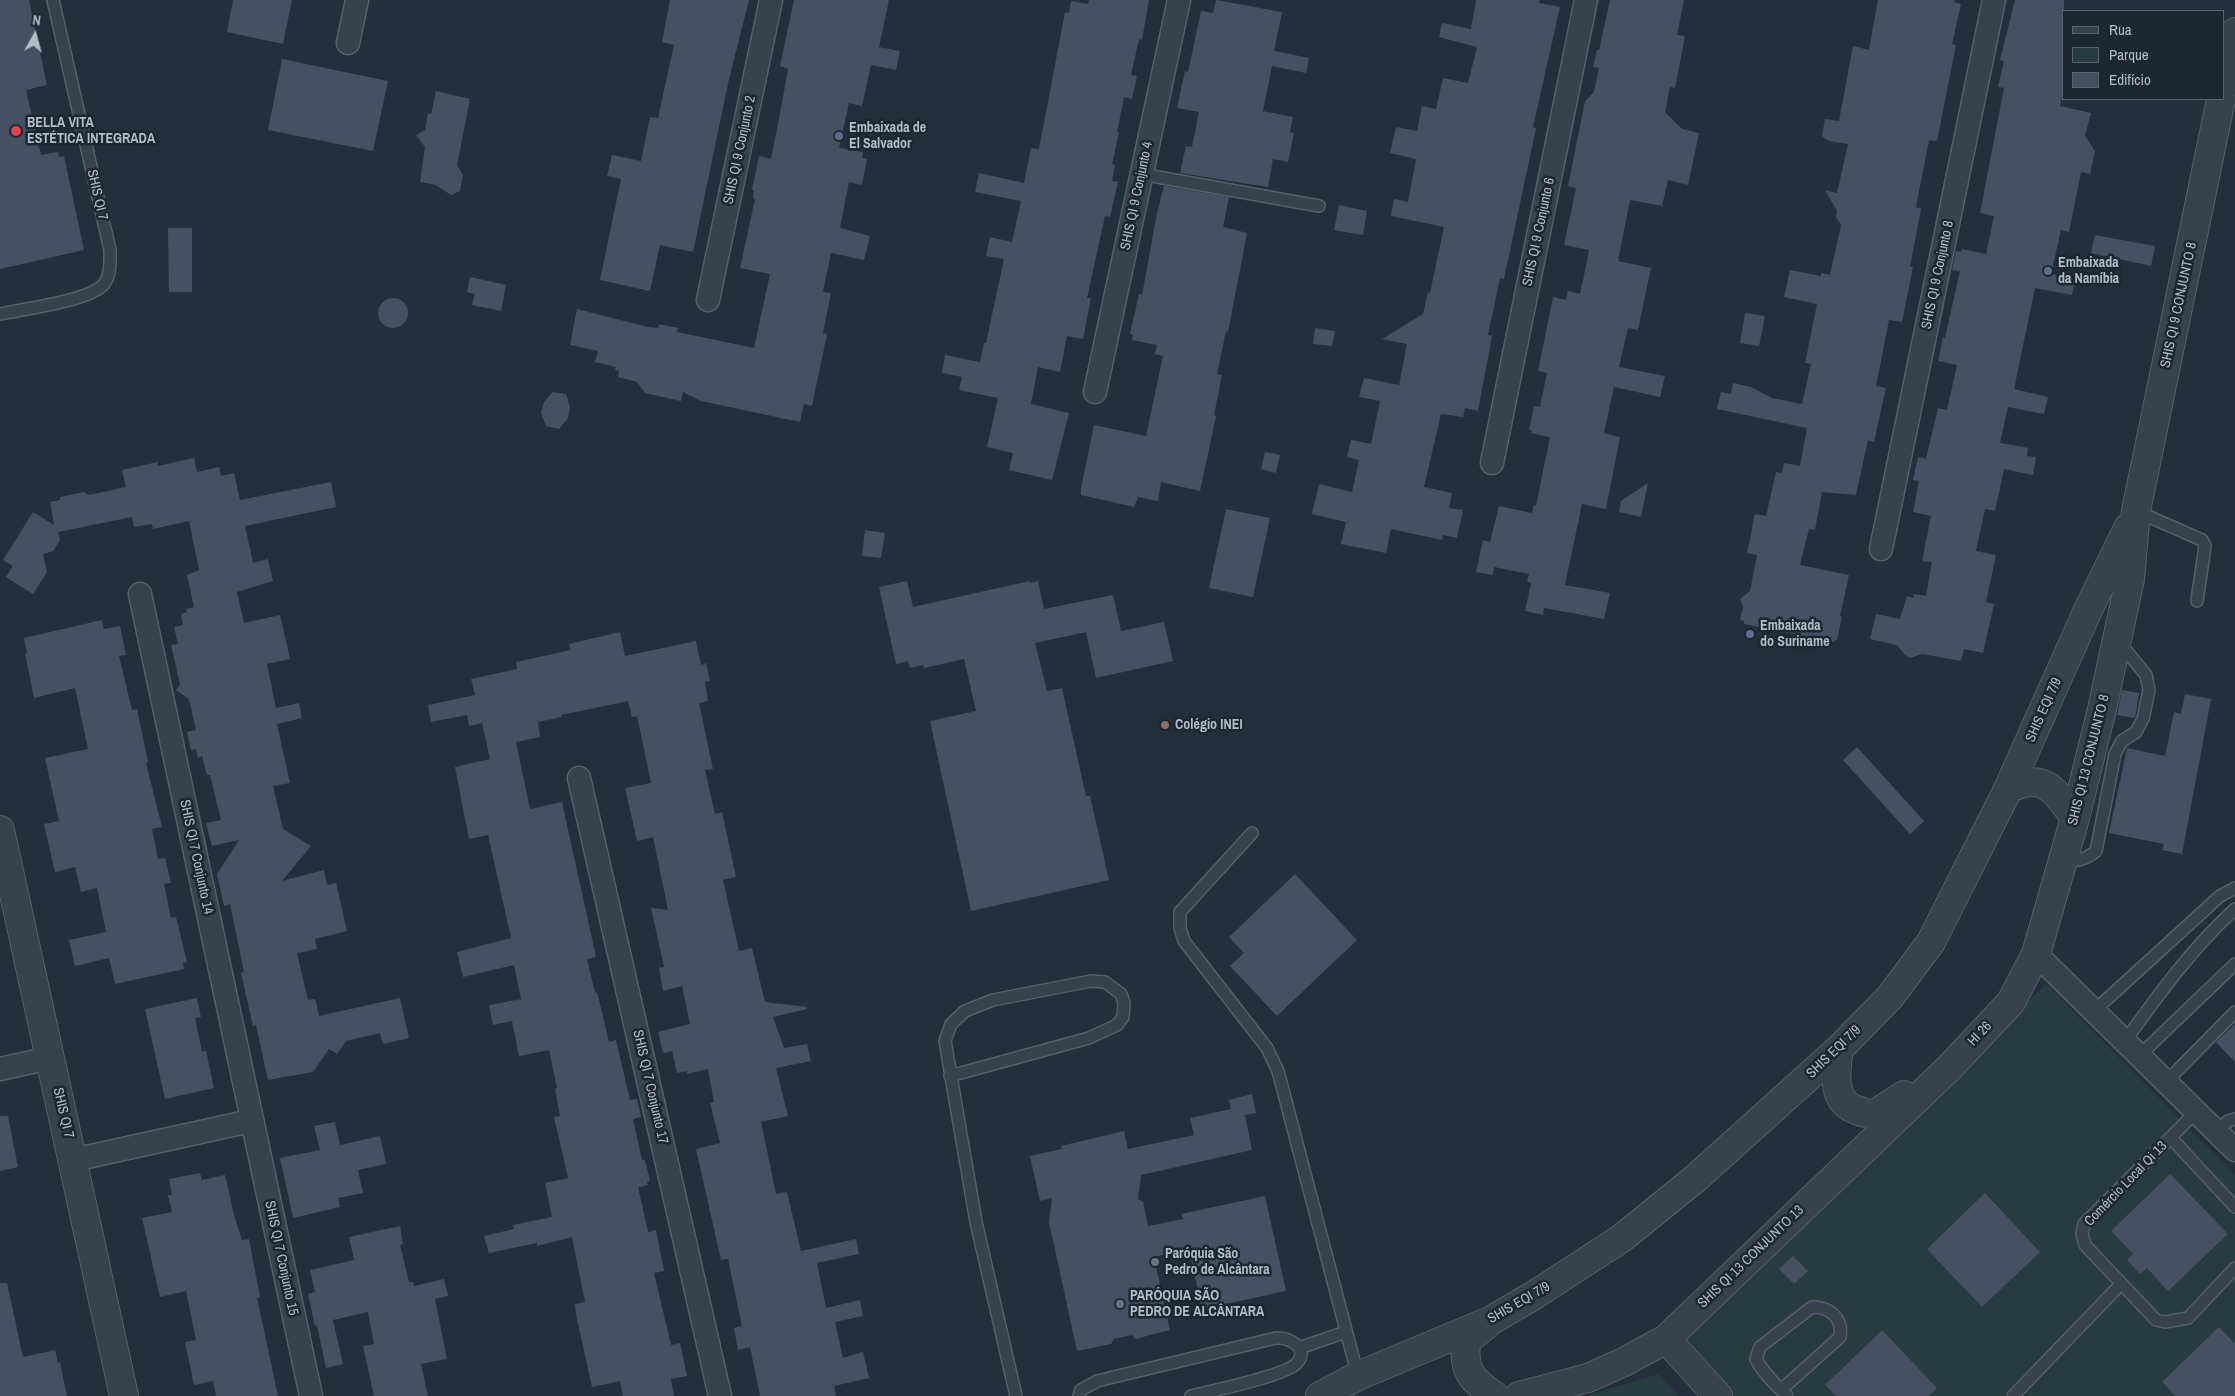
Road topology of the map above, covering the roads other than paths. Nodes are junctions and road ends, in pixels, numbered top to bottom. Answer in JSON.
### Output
{"nodes":[{"id":1,"x":53,"y":0,"type":"edge"},
{"id":2,"x":357,"y":0,"type":"edge"},
{"id":3,"x":771,"y":0,"type":"edge"},
{"id":4,"x":1179,"y":0,"type":"edge"},
{"id":5,"x":1586,"y":0,"type":"edge"},
{"id":6,"x":1994,"y":0,"type":"edge"},
{"id":7,"x":2235,"y":32,"type":"edge"},
{"id":8,"x":348,"y":43,"type":"dead end"},
{"id":9,"x":2225,"y":81,"type":"edge"},
{"id":10,"x":2221,"y":100,"type":"edge"},
{"id":11,"x":1141,"y":174,"type":"junction"},
{"id":12,"x":1319,"y":206,"type":"dead end"},
{"id":13,"x":708,"y":300,"type":"dead end"},
{"id":14,"x":0,"y":314,"type":"edge"},
{"id":15,"x":1095,"y":392,"type":"dead end"},
{"id":16,"x":1492,"y":463,"type":"dead end"},
{"id":17,"x":2136,"y":511,"type":"junction"},
{"id":18,"x":1881,"y":549,"type":"dead end"},
{"id":19,"x":140,"y":594,"type":"dead end"},
{"id":20,"x":2197,"y":601,"type":"dead end"},
{"id":21,"x":2116,"y":639,"type":"junction"},
{"id":22,"x":579,"y":778,"type":"dead end"},
{"id":23,"x":2008,"y":789,"type":"junction"},
{"id":24,"x":2075,"y":818,"type":"junction"},
{"id":25,"x":0,"y":830,"type":"edge"},
{"id":26,"x":1252,"y":832,"type":"dead end"},
{"id":27,"x":2063,"y":861,"type":"junction"},
{"id":28,"x":2235,"y":888,"type":"edge"},
{"id":29,"x":2235,"y":909,"type":"edge"},
{"id":30,"x":2036,"y":954,"type":"junction"},
{"id":31,"x":2235,"y":964,"type":"edge"},
{"id":32,"x":2011,"y":1002,"type":"joint"},
{"id":33,"x":2094,"y":1011,"type":"junction"},
{"id":34,"x":2235,"y":1012,"type":"edge"},
{"id":35,"x":2132,"y":1048,"type":"junction"},
{"id":36,"x":1839,"y":1049,"type":"junction"},
{"id":37,"x":50,"y":1058,"type":"junction"},
{"id":38,"x":1950,"y":1067,"type":"junction"},
{"id":39,"x":0,"y":1069,"type":"edge"},
{"id":40,"x":950,"y":1076,"type":"junction"},
{"id":41,"x":2166,"y":1082,"type":"junction"},
{"id":42,"x":2196,"y":1111,"type":"junction"},
{"id":43,"x":252,"y":1120,"type":"junction"},
{"id":44,"x":2226,"y":1125,"type":"edge"},
{"id":45,"x":2171,"y":1138,"type":"junction"},
{"id":46,"x":2235,"y":1150,"type":"edge"},
{"id":47,"x":74,"y":1160,"type":"junction"},
{"id":48,"x":2235,"y":1207,"type":"edge"},
{"id":49,"x":2235,"y":1268,"type":"edge"},
{"id":50,"x":2121,"y":1284,"type":"junction"},
{"id":51,"x":1492,"y":1320,"type":"junction"},
{"id":52,"x":1346,"y":1332,"type":"junction"},
{"id":53,"x":1666,"y":1339,"type":"junction"},
{"id":54,"x":1299,"y":1348,"type":"junction"},
{"id":55,"x":1358,"y":1376,"type":"junction"},
{"id":56,"x":1784,"y":1393,"type":"edge"},
{"id":57,"x":124,"y":1396,"type":"edge"},
{"id":58,"x":312,"y":1396,"type":"edge"},
{"id":59,"x":720,"y":1396,"type":"edge"},
{"id":60,"x":1016,"y":1396,"type":"edge"},
{"id":61,"x":1079,"y":1396,"type":"edge"},
{"id":62,"x":1190,"y":1396,"type":"edge"},
{"id":63,"x":1320,"y":1396,"type":"edge"},
{"id":64,"x":1495,"y":1396,"type":"edge"},
{"id":65,"x":1520,"y":1396,"type":"edge"},
{"id":66,"x":1718,"y":1396,"type":"edge"},
{"id":67,"x":2013,"y":1396,"type":"edge"}],
"edges":[{"from":1,"to":14,"type":"lane","name":"SHIS QI 7"},
{"from":2,"to":8,"type":"street"},
{"from":3,"to":13,"type":"street","name":"SHIS QI 9 Conjunto 2"},
{"from":4,"to":11,"type":"street","name":"SHIS QI 9 Conjunto 4"},
{"from":5,"to":16,"type":"street","name":"SHIS QI 9 Conjunto 6"},
{"from":6,"to":18,"type":"street","name":"SHIS QI 9 Conjunto 8"},
{"from":7,"to":9,"type":"street"},
{"from":10,"to":17,"type":"street","name":"SHIS QI 9 CONJUNTO 8"},
{"from":11,"to":12,"type":"lane"},
{"from":11,"to":15,"type":"street","name":"SHIS QI 9 Conjunto 4"},
{"from":17,"to":20,"type":"lane"},
{"from":17,"to":21,"type":"street","name":"SHIS QI 13 CONJUNTO 8"},
{"from":17,"to":23,"type":"street","name":"SHIS EQI 7/9"},
{"from":19,"to":43,"type":"street","name":"SHIS QI 7 Conjunto 14"},
{"from":21,"to":24,"type":"street","name":"SHIS QI 13 CONJUNTO 8"},
{"from":21,"to":27,"type":"lane"},
{"from":22,"to":59,"type":"street","name":"SHIS QI 7 Conjunto 17"},
{"from":23,"to":24,"type":"street"},
{"from":23,"to":36,"type":"street","name":"SHIS EQI 7/9"},
{"from":24,"to":27,"type":"street","name":"SHIS QI 13 CONJUNTO 8"},
{"from":25,"to":37,"type":"street","name":"SHIS QI 7"},
{"from":26,"to":52,"type":"lane"},
{"from":27,"to":30,"type":"street","name":"SHIS QI 13 CONJUNTO 8"},
{"from":28,"to":33,"type":"lane"},
{"from":29,"to":35,"type":"lane"},
{"from":30,"to":32,"type":"street","name":"SHIS QI 13 CONJUNTO 8"},
{"from":30,"to":33,"type":"street"},
{"from":31,"to":35,"type":"lane"},
{"from":32,"to":38,"type":"street","name":"HI 26"},
{"from":33,"to":35,"type":"street"},
{"from":34,"to":41,"type":"lane"},
{"from":35,"to":41,"type":"street"},
{"from":36,"to":38,"type":"street"},
{"from":36,"to":51,"type":"street","name":"SHIS EQI 7/9"},
{"from":37,"to":39,"type":"street"},
{"from":37,"to":47,"type":"street","name":"SHIS QI 7"},
{"from":38,"to":53,"type":"street","name":"SHIS QI 13 CONJUNTO 13"},
{"from":40,"to":40,"type":"lane"},
{"from":40,"to":60,"type":"lane"},
{"from":41,"to":42,"type":"street"},
{"from":42,"to":44,"type":"street"},
{"from":42,"to":45,"type":"lane","name":"Comércio Local Qi 13"},
{"from":43,"to":47,"type":"street"},
{"from":43,"to":58,"type":"street","name":"SHIS QI 7 Conjunto 15"},
{"from":44,"to":46,"type":"street"},
{"from":45,"to":48,"type":"lane"},
{"from":45,"to":50,"type":"lane","name":"Comércio Local Qi 13"},
{"from":47,"to":57,"type":"street","name":"SHIS QI 7"},
{"from":49,"to":50,"type":"lane","name":"Comércio Local Qi 13"},
{"from":50,"to":67,"type":"lane"},
{"from":51,"to":55,"type":"street","name":"SHIS EQI 7/9"},
{"from":51,"to":64,"type":"street"},
{"from":52,"to":54,"type":"lane"},
{"from":52,"to":55,"type":"lane"},
{"from":53,"to":65,"type":"street","name":"SHIS QI 13 CONJUNTO 13"},
{"from":53,"to":66,"type":"street"},
{"from":54,"to":61,"type":"lane"},
{"from":54,"to":62,"type":"lane"},
{"from":55,"to":63,"type":"street","name":"SHIS EQI 7/9"},
{"from":56,"to":56,"type":"lane"}]}
